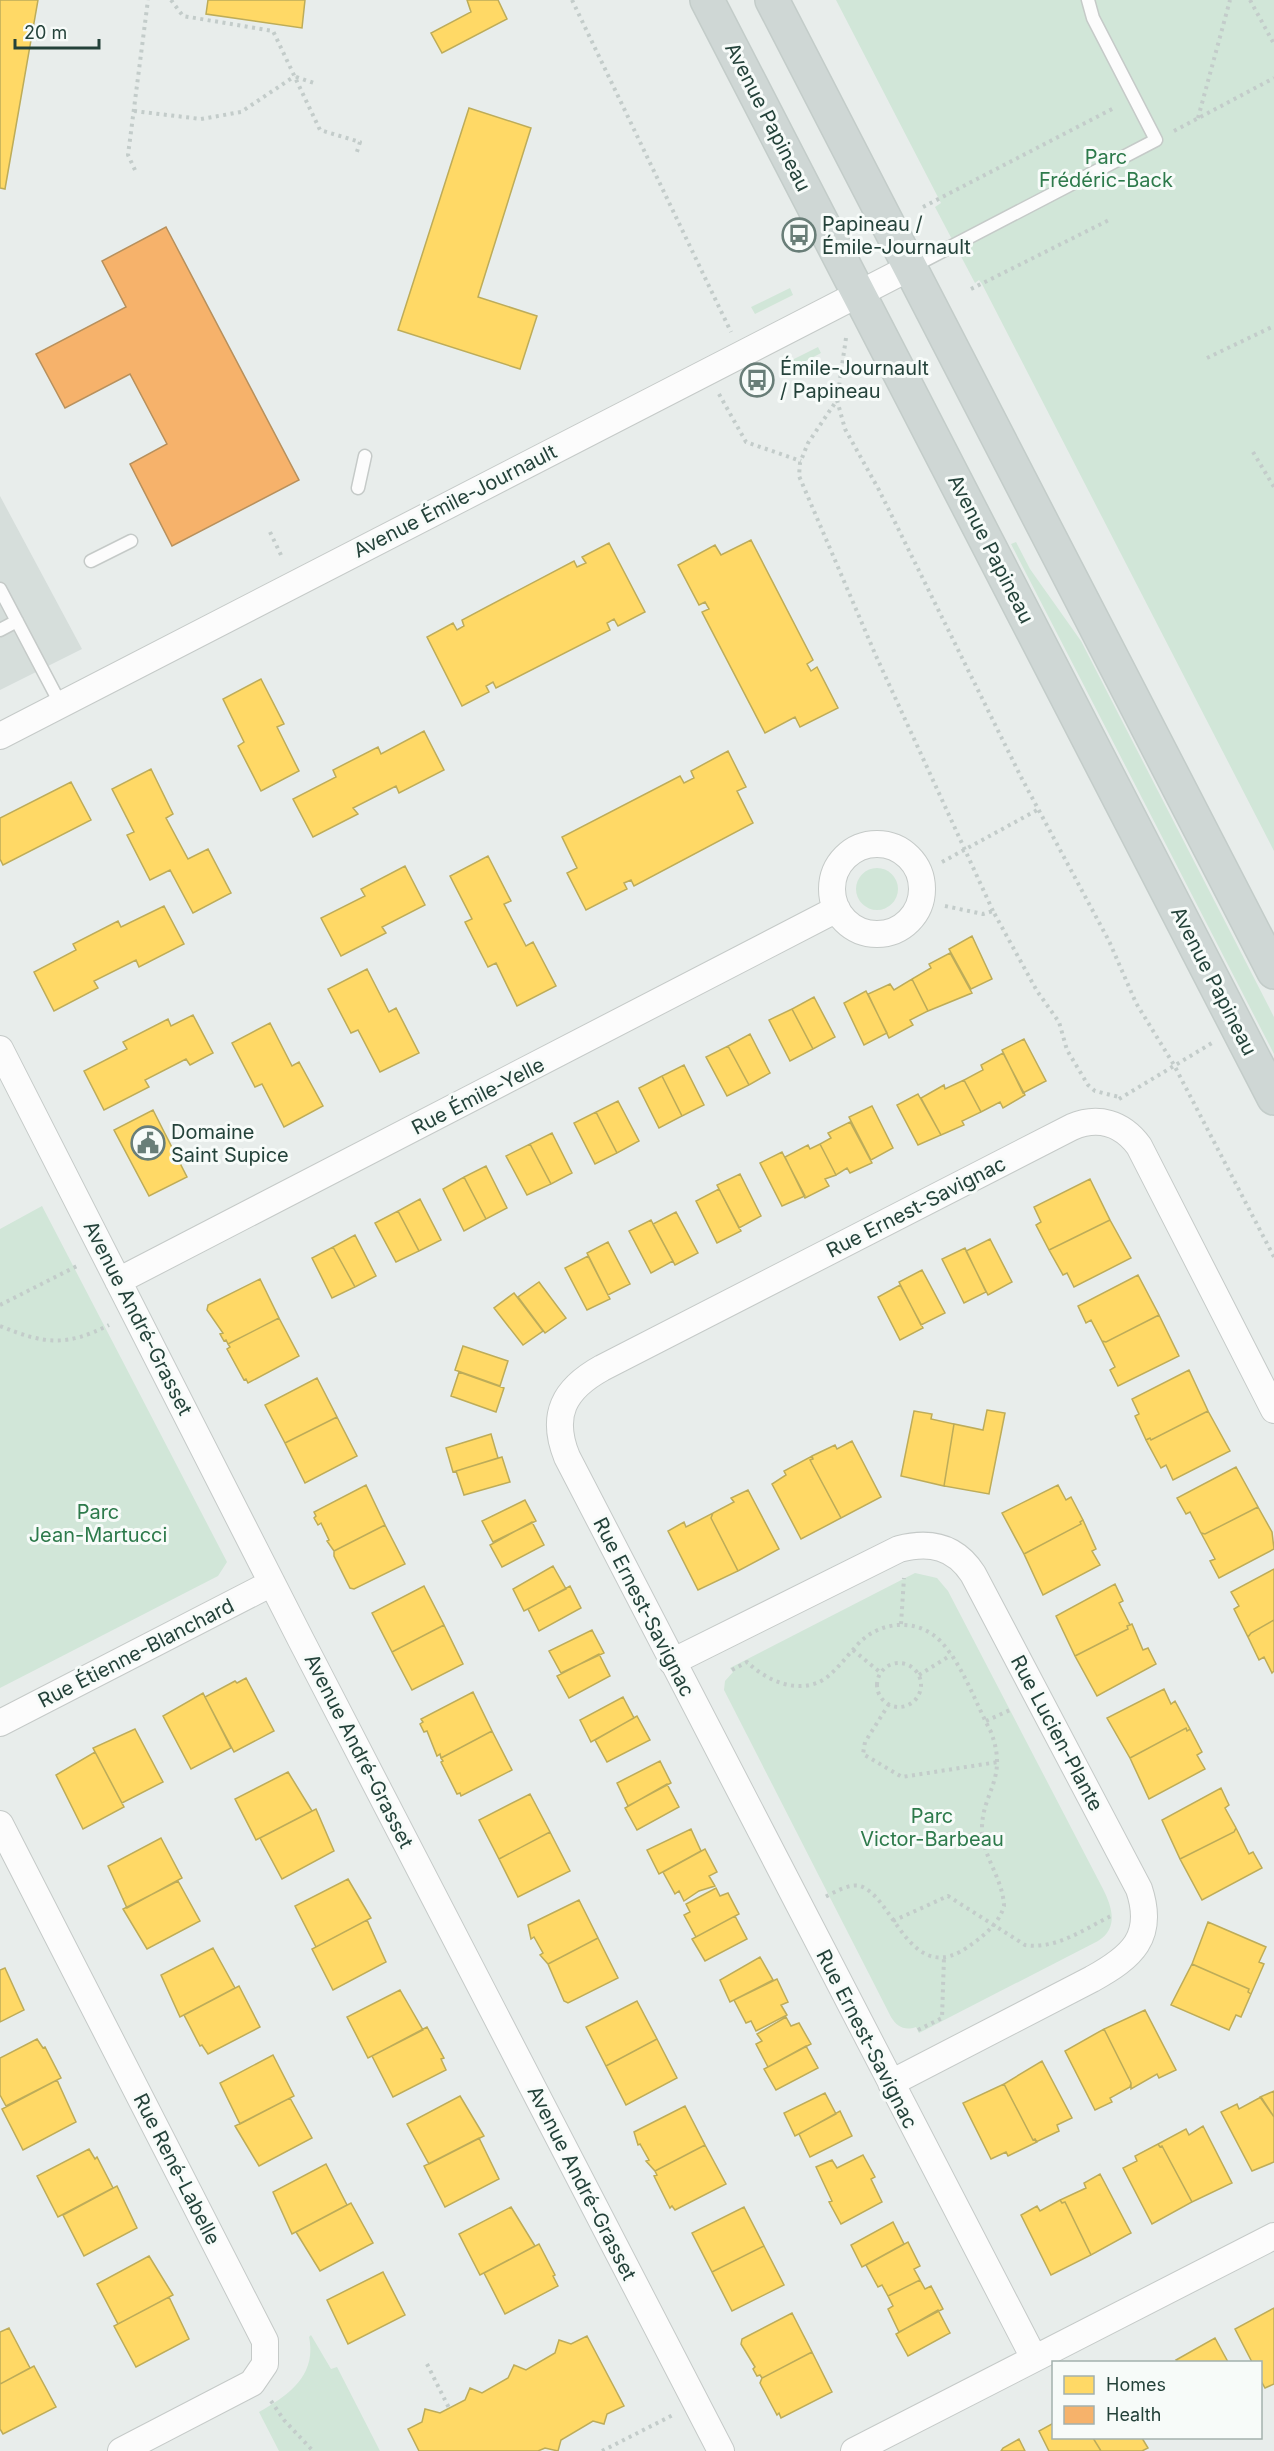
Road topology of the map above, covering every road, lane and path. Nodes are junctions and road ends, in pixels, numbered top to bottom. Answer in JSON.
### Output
{"nodes":[{"id":1,"x":148,"y":0,"type":"edge"},
{"id":2,"x":171,"y":0,"type":"edge"},
{"id":3,"x":572,"y":0,"type":"edge"},
{"id":4,"x":707,"y":0,"type":"edge"},
{"id":5,"x":772,"y":0,"type":"edge"},
{"id":6,"x":1088,"y":0,"type":"edge"},
{"id":7,"x":1230,"y":0,"type":"edge"},
{"id":8,"x":1250,"y":0,"type":"edge"},
{"id":9,"x":1274,"y":44,"type":"edge"},
{"id":10,"x":295,"y":76,"type":"junction"},
{"id":11,"x":1274,"y":78,"type":"edge"},
{"id":12,"x":314,"y":83,"type":"dead end"},
{"id":13,"x":1116,"y":107,"type":"dead end"},
{"id":14,"x":134,"y":111,"type":"junction"},
{"id":15,"x":1197,"y":118,"type":"junction"},
{"id":16,"x":1175,"y":131,"type":"dead end"},
{"id":17,"x":357,"y":155,"type":"dead end"},
{"id":18,"x":135,"y":170,"type":"dead end"},
{"id":19,"x":923,"y":207,"type":"dead end"},
{"id":20,"x":1111,"y":219,"type":"dead end"},
{"id":21,"x":911,"y":267,"type":"junction"},
{"id":22,"x":971,"y":289,"type":"dead end"},
{"id":23,"x":860,"y":293,"type":"junction"},
{"id":24,"x":729,"y":326,"type":"dead end"},
{"id":25,"x":1274,"y":326,"type":"edge"},
{"id":26,"x":846,"y":338,"type":"dead end"},
{"id":27,"x":1207,"y":358,"type":"dead end"},
{"id":28,"x":722,"y":399,"type":"dead end"},
{"id":29,"x":837,"y":400,"type":"junction"},
{"id":30,"x":1253,"y":452,"type":"dead end"},
{"id":31,"x":365,"y":456,"type":"dead end"},
{"id":32,"x":801,"y":461,"type":"junction"},
{"id":33,"x":1274,"y":487,"type":"edge"},
{"id":34,"x":358,"y":488,"type":"dead end"},
{"id":35,"x":270,"y":532,"type":"dead end"},
{"id":36,"x":131,"y":541,"type":"dead end"},
{"id":37,"x":281,"y":555,"type":"dead end"},
{"id":38,"x":91,"y":561,"type":"dead end"},
{"id":39,"x":0,"y":589,"type":"edge"},
{"id":40,"x":17,"y":621,"type":"junction"},
{"id":41,"x":0,"y":630,"type":"edge"},
{"id":42,"x":61,"y":705,"type":"junction"},
{"id":43,"x":0,"y":736,"type":"edge"},
{"id":44,"x":1039,"y":809,"type":"junction"},
{"id":45,"x":965,"y":850,"type":"junction"},
{"id":46,"x":942,"y":862,"type":"dead end"},
{"id":47,"x":945,"y":906,"type":"dead end"},
{"id":48,"x":837,"y":909,"type":"dead end"},
{"id":49,"x":993,"y":910,"type":"junction"},
{"id":50,"x":1274,"y":972,"type":"edge"},
{"id":51,"x":1216,"y":1040,"type":"dead end"},
{"id":52,"x":0,"y":1049,"type":"edge"},
{"id":53,"x":1174,"y":1065,"type":"junction"},
{"id":54,"x":1274,"y":1098,"type":"edge"},
{"id":55,"x":1274,"y":1257,"type":"edge"},
{"id":56,"x":77,"y":1266,"type":"dead end"},
{"id":57,"x":118,"y":1281,"type":"junction"},
{"id":58,"x":0,"y":1305,"type":"edge"},
{"id":59,"x":109,"y":1325,"type":"dead end"},
{"id":60,"x":0,"y":1326,"type":"edge"},
{"id":61,"x":1274,"y":1410,"type":"edge"},
{"id":62,"x":904,"y":1578,"type":"dead end"},
{"id":63,"x":273,"y":1583,"type":"junction"},
{"id":64,"x":901,"y":1624,"type":"junction"},
{"id":65,"x":854,"y":1650,"type":"junction"},
{"id":66,"x":951,"y":1655,"type":"junction"},
{"id":67,"x":672,"y":1662,"type":"junction"},
{"id":68,"x":732,"y":1670,"type":"dead end"},
{"id":69,"x":881,"y":1673,"type":"junction"},
{"id":70,"x":919,"y":1675,"type":"junction"},
{"id":71,"x":889,"y":1704,"type":"junction"},
{"id":72,"x":1010,"y":1710,"type":"dead end"},
{"id":73,"x":986,"y":1721,"type":"junction"},
{"id":74,"x":0,"y":1723,"type":"edge"},
{"id":75,"x":998,"y":1762,"type":"junction"},
{"id":76,"x":0,"y":1824,"type":"edge"},
{"id":77,"x":948,"y":1890,"type":"dead end"},
{"id":78,"x":948,"y":1896,"type":"junction"},
{"id":79,"x":825,"y":1897,"type":"dead end"},
{"id":80,"x":1113,"y":1915,"type":"dead end"},
{"id":81,"x":893,"y":1922,"type":"junction"},
{"id":82,"x":993,"y":1925,"type":"junction"},
{"id":83,"x":944,"y":1957,"type":"junction"},
{"id":84,"x":918,"y":2030,"type":"dead end"},
{"id":85,"x":891,"y":2083,"type":"junction"},
{"id":86,"x":1274,"y":2236,"type":"edge"},
{"id":87,"x":1034,"y":2358,"type":"junction"},
{"id":88,"x":428,"y":2364,"type":"dead end"},
{"id":89,"x":271,"y":2401,"type":"dead end"},
{"id":90,"x":449,"y":2408,"type":"dead end"},
{"id":91,"x":673,"y":2415,"type":"dead end"},
{"id":92,"x":121,"y":2451,"type":"edge"},
{"id":93,"x":313,"y":2451,"type":"edge"},
{"id":94,"x":602,"y":2451,"type":"edge"},
{"id":95,"x":721,"y":2451,"type":"edge"},
{"id":96,"x":854,"y":2451,"type":"edge"}],
"edges":[{"from":1,"to":14,"type":"path"},
{"from":2,"to":10,"type":"path"},
{"from":3,"to":24,"type":"path"},
{"from":4,"to":23,"type":"main road","name":"Avenue Papineau"},
{"from":5,"to":21,"type":"main road"},
{"from":6,"to":21,"type":"lane"},
{"from":7,"to":15,"type":"path"},
{"from":8,"to":9,"type":"path"},
{"from":10,"to":12,"type":"path"},
{"from":10,"to":14,"type":"path"},
{"from":10,"to":17,"type":"path"},
{"from":11,"to":15,"type":"path"},
{"from":13,"to":19,"type":"path"},
{"from":14,"to":18,"type":"path"},
{"from":15,"to":16,"type":"path"},
{"from":20,"to":22,"type":"path"},
{"from":21,"to":23,"type":"street","name":"Avenue Émile-Journault"},
{"from":21,"to":50,"type":"main road"},
{"from":23,"to":42,"type":"street","name":"Avenue Émile-Journault"},
{"from":23,"to":54,"type":"main road","name":"Avenue Papineau"},
{"from":25,"to":27,"type":"path"},
{"from":26,"to":29,"type":"path"},
{"from":28,"to":32,"type":"path"},
{"from":29,"to":32,"type":"path"},
{"from":29,"to":44,"type":"path"},
{"from":30,"to":33,"type":"path"},
{"from":31,"to":34,"type":"lane"},
{"from":32,"to":45,"type":"path"},
{"from":35,"to":37,"type":"path"},
{"from":36,"to":38,"type":"lane"},
{"from":39,"to":40,"type":"lane"},
{"from":40,"to":41,"type":"lane"},
{"from":40,"to":42,"type":"lane"},
{"from":42,"to":43,"type":"street","name":"Avenue Émile-Journault"},
{"from":44,"to":45,"type":"path"},
{"from":44,"to":53,"type":"path"},
{"from":45,"to":46,"type":"path"},
{"from":45,"to":49,"type":"path"},
{"from":47,"to":49,"type":"path"},
{"from":48,"to":57,"type":"street","name":"Rue Émile-Yelle"},
{"from":49,"to":53,"type":"path"},
{"from":51,"to":53,"type":"path"},
{"from":52,"to":57,"type":"street","name":"Avenue André-Grasset"},
{"from":53,"to":55,"type":"path"},
{"from":56,"to":58,"type":"path"},
{"from":57,"to":63,"type":"street","name":"Avenue André-Grasset"},
{"from":59,"to":60,"type":"path"},
{"from":61,"to":67,"type":"street","name":"Rue Ernest-Savignac"},
{"from":62,"to":64,"type":"path"},
{"from":63,"to":74,"type":"street","name":"Rue Étienne-Blanchard"},
{"from":63,"to":95,"type":"street","name":"Avenue André-Grasset"},
{"from":64,"to":65,"type":"path"},
{"from":64,"to":66,"type":"path"},
{"from":65,"to":68,"type":"path"},
{"from":65,"to":69,"type":"path"},
{"from":66,"to":70,"type":"path"},
{"from":66,"to":73,"type":"path"},
{"from":67,"to":85,"type":"street","name":"Rue Ernest-Savignac"},
{"from":67,"to":85,"type":"street","name":"Rue Lucien-Plante"},
{"from":69,"to":70,"type":"path"},
{"from":69,"to":71,"type":"path"},
{"from":70,"to":71,"type":"path"},
{"from":71,"to":75,"type":"path"},
{"from":72,"to":73,"type":"path"},
{"from":73,"to":75,"type":"path"},
{"from":75,"to":82,"type":"path"},
{"from":76,"to":92,"type":"street","name":"Rue René-Labelle"},
{"from":77,"to":78,"type":"path"},
{"from":78,"to":81,"type":"path"},
{"from":78,"to":82,"type":"path"},
{"from":79,"to":81,"type":"path"},
{"from":80,"to":82,"type":"path"},
{"from":81,"to":83,"type":"path"},
{"from":82,"to":83,"type":"path"},
{"from":83,"to":84,"type":"path"},
{"from":85,"to":87,"type":"street","name":"Rue Ernest-Savignac"},
{"from":86,"to":87,"type":"street"},
{"from":87,"to":96,"type":"street"},
{"from":88,"to":90,"type":"path"},
{"from":89,"to":93,"type":"path"},
{"from":91,"to":94,"type":"path"}]}
